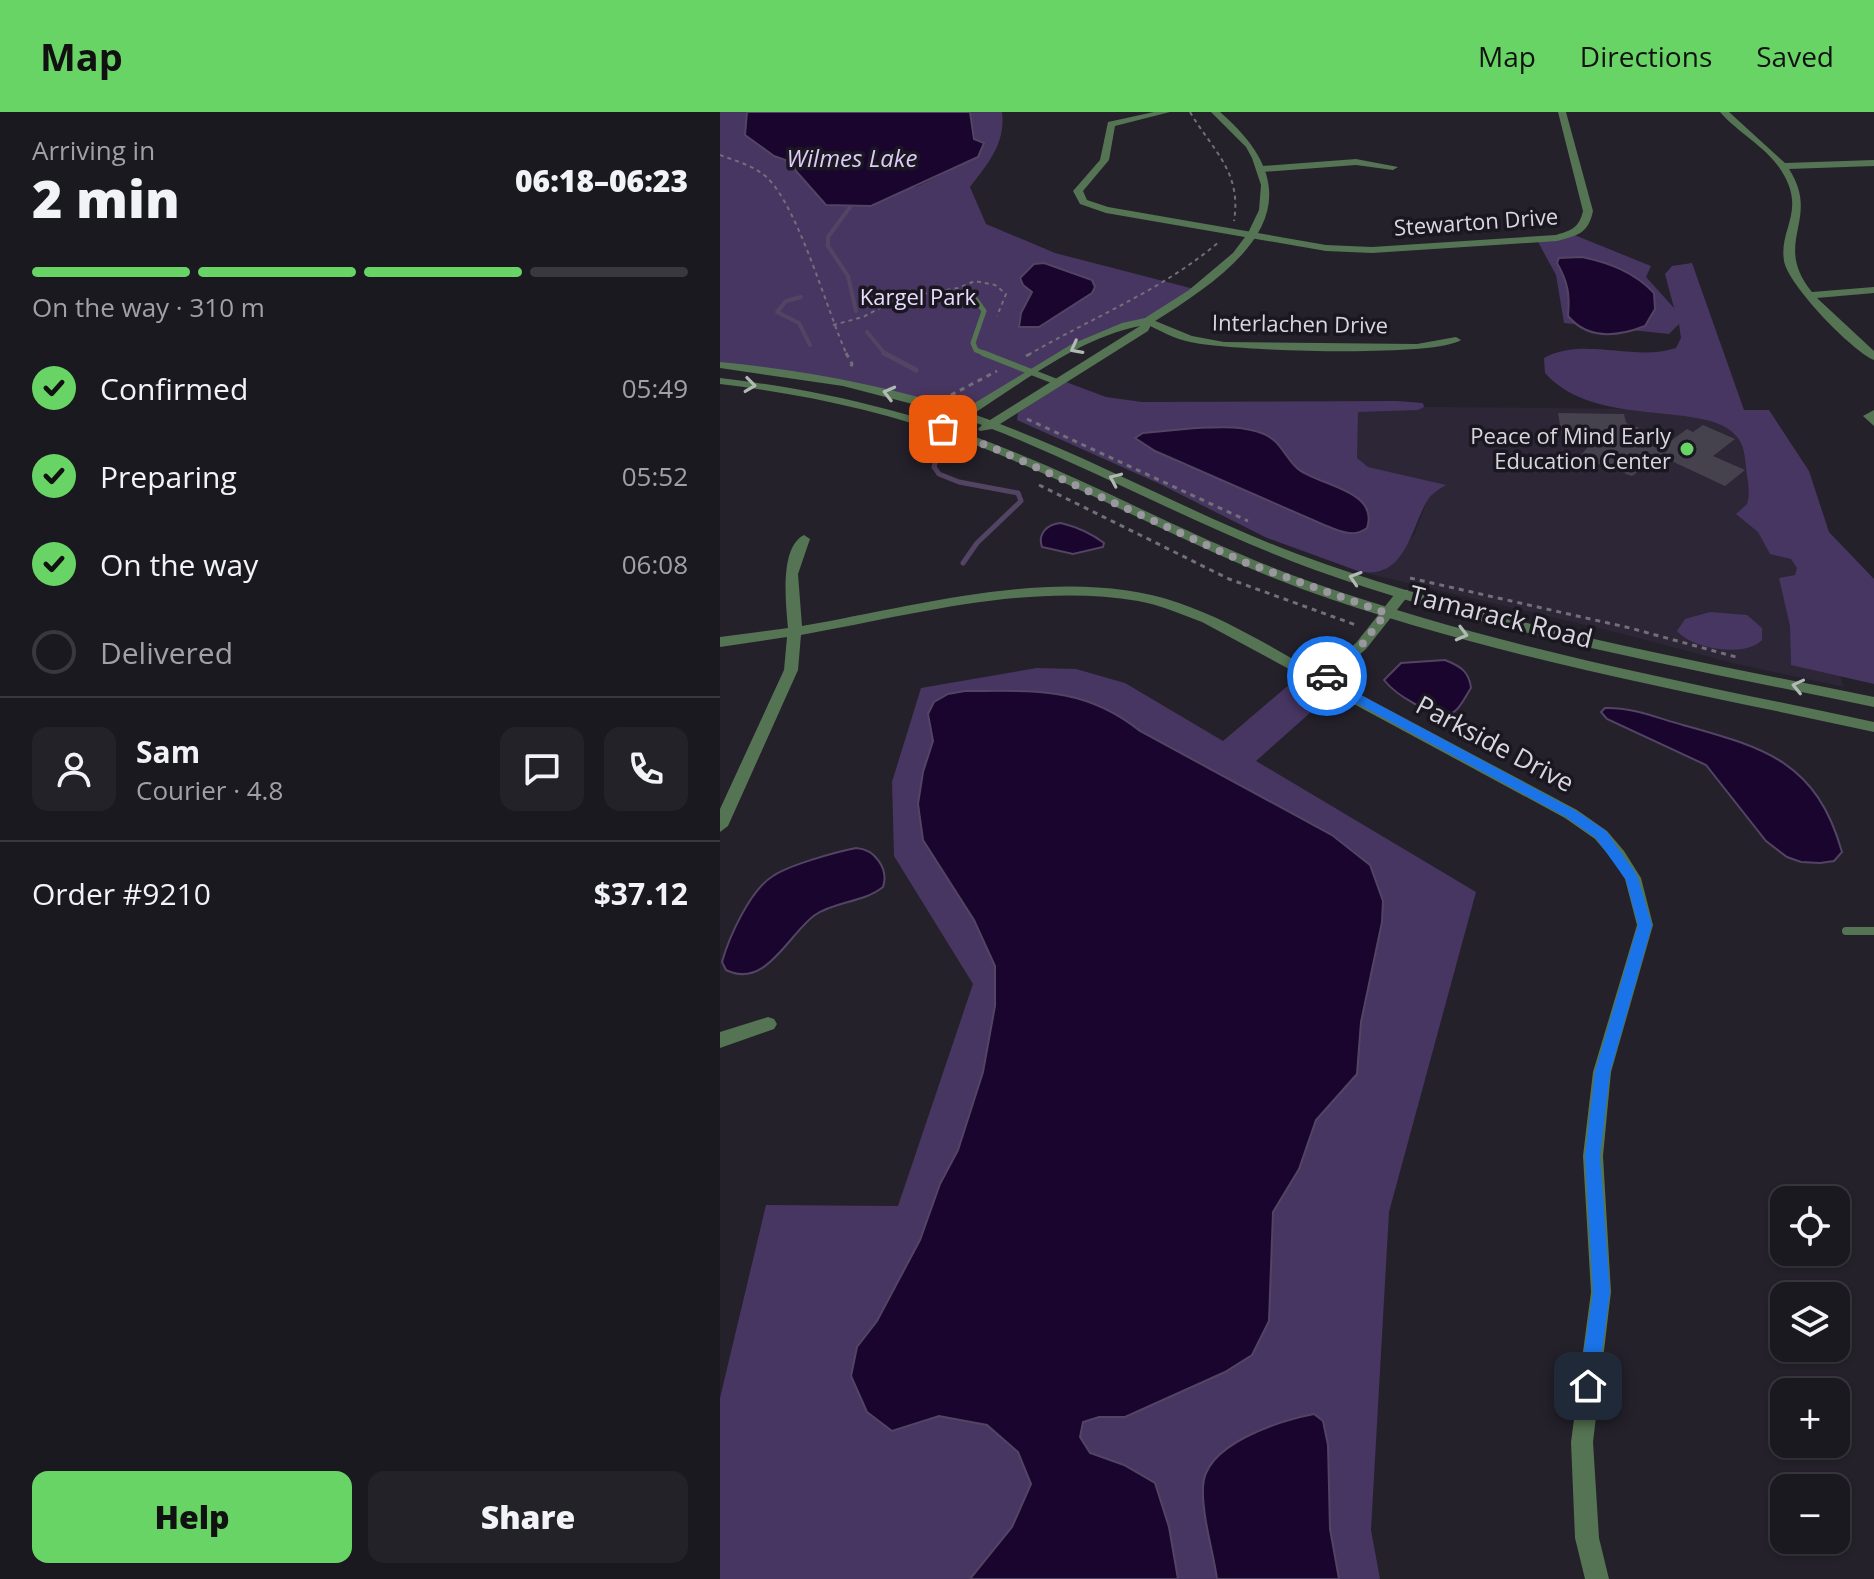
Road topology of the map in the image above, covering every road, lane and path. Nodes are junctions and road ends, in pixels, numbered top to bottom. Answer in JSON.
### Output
{"nodes":[{"id":1,"x":1166,"y":112,"type":"edge"},
{"id":2,"x":1190,"y":112,"type":"edge"},
{"id":3,"x":1215,"y":112,"type":"edge"},
{"id":4,"x":1562,"y":112,"type":"edge"},
{"id":5,"x":1724,"y":112,"type":"edge"},
{"id":6,"x":720,"y":155,"type":"edge"},
{"id":7,"x":1874,"y":163,"type":"edge"},
{"id":8,"x":1783,"y":166,"type":"junction"},
{"id":9,"x":1393,"y":167,"type":"dead end"},
{"id":10,"x":1262,"y":169,"type":"junction"},
{"id":11,"x":1231,"y":231,"type":"junction"},
{"id":12,"x":1251,"y":235,"type":"junction"},
{"id":13,"x":1874,"y":290,"type":"edge"},
{"id":14,"x":1810,"y":295,"type":"junction"},
{"id":15,"x":974,"y":297,"type":"dead end"},
{"id":16,"x":995,"y":320,"type":"dead end"},
{"id":17,"x":1148,"y":321,"type":"junction"},
{"id":18,"x":833,"y":325,"type":"junction"},
{"id":19,"x":1456,"y":340,"type":"dead end"},
{"id":20,"x":1874,"y":357,"type":"edge"},
{"id":21,"x":1011,"y":364,"type":"junction"},
{"id":22,"x":720,"y":365,"type":"edge"},
{"id":23,"x":848,"y":372,"type":"dead end"},
{"id":24,"x":1033,"y":372,"type":"junction"},
{"id":25,"x":720,"y":381,"type":"edge"},
{"id":26,"x":1057,"y":382,"type":"junction"},
{"id":27,"x":949,"y":396,"type":"dead end"},
{"id":28,"x":1874,"y":413,"type":"edge"},
{"id":29,"x":964,"y":415,"type":"junction"},
{"id":30,"x":1018,"y":415,"type":"dead end"},
{"id":31,"x":1874,"y":422,"type":"edge"},
{"id":32,"x":990,"y":425,"type":"junction"},
{"id":33,"x":943,"y":429,"type":"junction"},
{"id":34,"x":970,"y":438,"type":"junction"},
{"id":35,"x":1037,"y":483,"type":"dead end"},
{"id":36,"x":1252,"y":523,"type":"dead end"},
{"id":37,"x":804,"y":539,"type":"dead end"},
{"id":38,"x":1437,"y":585,"type":"dead end"},
{"id":39,"x":1403,"y":593,"type":"junction"},
{"id":40,"x":1386,"y":613,"type":"junction"},
{"id":41,"x":795,"y":630,"type":"junction"},
{"id":42,"x":1372,"y":630,"type":"junction"},
{"id":43,"x":720,"y":642,"type":"edge"},
{"id":44,"x":1739,"y":657,"type":"dead end"},
{"id":45,"x":1323,"y":679,"type":"junction"},
{"id":46,"x":1874,"y":702,"type":"edge"},
{"id":47,"x":1874,"y":727,"type":"edge"},
{"id":48,"x":720,"y":826,"type":"edge"},
{"id":49,"x":1846,"y":931,"type":"dead end"},
{"id":50,"x":1874,"y":931,"type":"edge"},
{"id":51,"x":768,"y":1024,"type":"dead end"},
{"id":52,"x":720,"y":1040,"type":"edge"},
{"id":53,"x":1597,"y":1579,"type":"edge"}],
"edges":[{"from":1,"to":11,"type":"street"},
{"from":2,"to":11,"type":"path"},
{"from":3,"to":10,"type":"street"},
{"from":4,"to":12,"type":"street","name":"Stewarton Drive"},
{"from":5,"to":8,"type":"street"},
{"from":6,"to":18,"type":"path"},
{"from":7,"to":8,"type":"street"},
{"from":8,"to":14,"type":"street"},
{"from":9,"to":10,"type":"street"},
{"from":10,"to":12,"type":"street"},
{"from":11,"to":12,"type":"street"},
{"from":11,"to":21,"type":"path"},
{"from":12,"to":17,"type":"street"},
{"from":13,"to":14,"type":"street"},
{"from":14,"to":20,"type":"street"},
{"from":15,"to":21,"type":"lane"},
{"from":16,"to":18,"type":"path"},
{"from":17,"to":19,"type":"street","name":"Interlachen Drive"},
{"from":17,"to":24,"type":"street","one_way":true},
{"from":17,"to":26,"type":"street"},
{"from":18,"to":23,"type":"path"},
{"from":21,"to":24,"type":"lane"},
{"from":21,"to":27,"type":"path"},
{"from":29,"to":22,"type":"street","name":"Tamarack Road","one_way":true},
{"from":24,"to":26,"type":"lane"},
{"from":24,"to":29,"type":"street"},
{"from":25,"to":33,"type":"street","name":"Tamarack Road","one_way":true},
{"from":26,"to":32,"type":"street"},
{"from":28,"to":31,"type":"street"},
{"from":29,"to":32,"type":"street","name":"Tamarack Road"},
{"from":29,"to":33,"type":"street"},
{"from":30,"to":36,"type":"path"},
{"from":32,"to":34,"type":"street"},
{"from":39,"to":32,"type":"street","name":"Tamarack Road","one_way":true},
{"from":33,"to":34,"type":"street","name":"Tamarack Road"},
{"from":34,"to":40,"type":"street","name":"Tamarack Road"},
{"from":35,"to":42,"type":"path"},
{"from":37,"to":41,"type":"street"},
{"from":38,"to":44,"type":"path"},
{"from":39,"to":40,"type":"street"},
{"from":46,"to":39,"type":"street","name":"Tamarack Road","one_way":true},
{"from":40,"to":42,"type":"street"},
{"from":40,"to":47,"type":"street","name":"Tamarack Road","one_way":true},
{"from":41,"to":43,"type":"street","name":"Parkside Drive"},
{"from":41,"to":45,"type":"street","name":"Parkside Drive"},
{"from":41,"to":48,"type":"street"},
{"from":42,"to":45,"type":"street"},
{"from":45,"to":53,"type":"street","name":"Parkside Drive"},
{"from":49,"to":50,"type":"lane"},
{"from":51,"to":52,"type":"street"}]}
